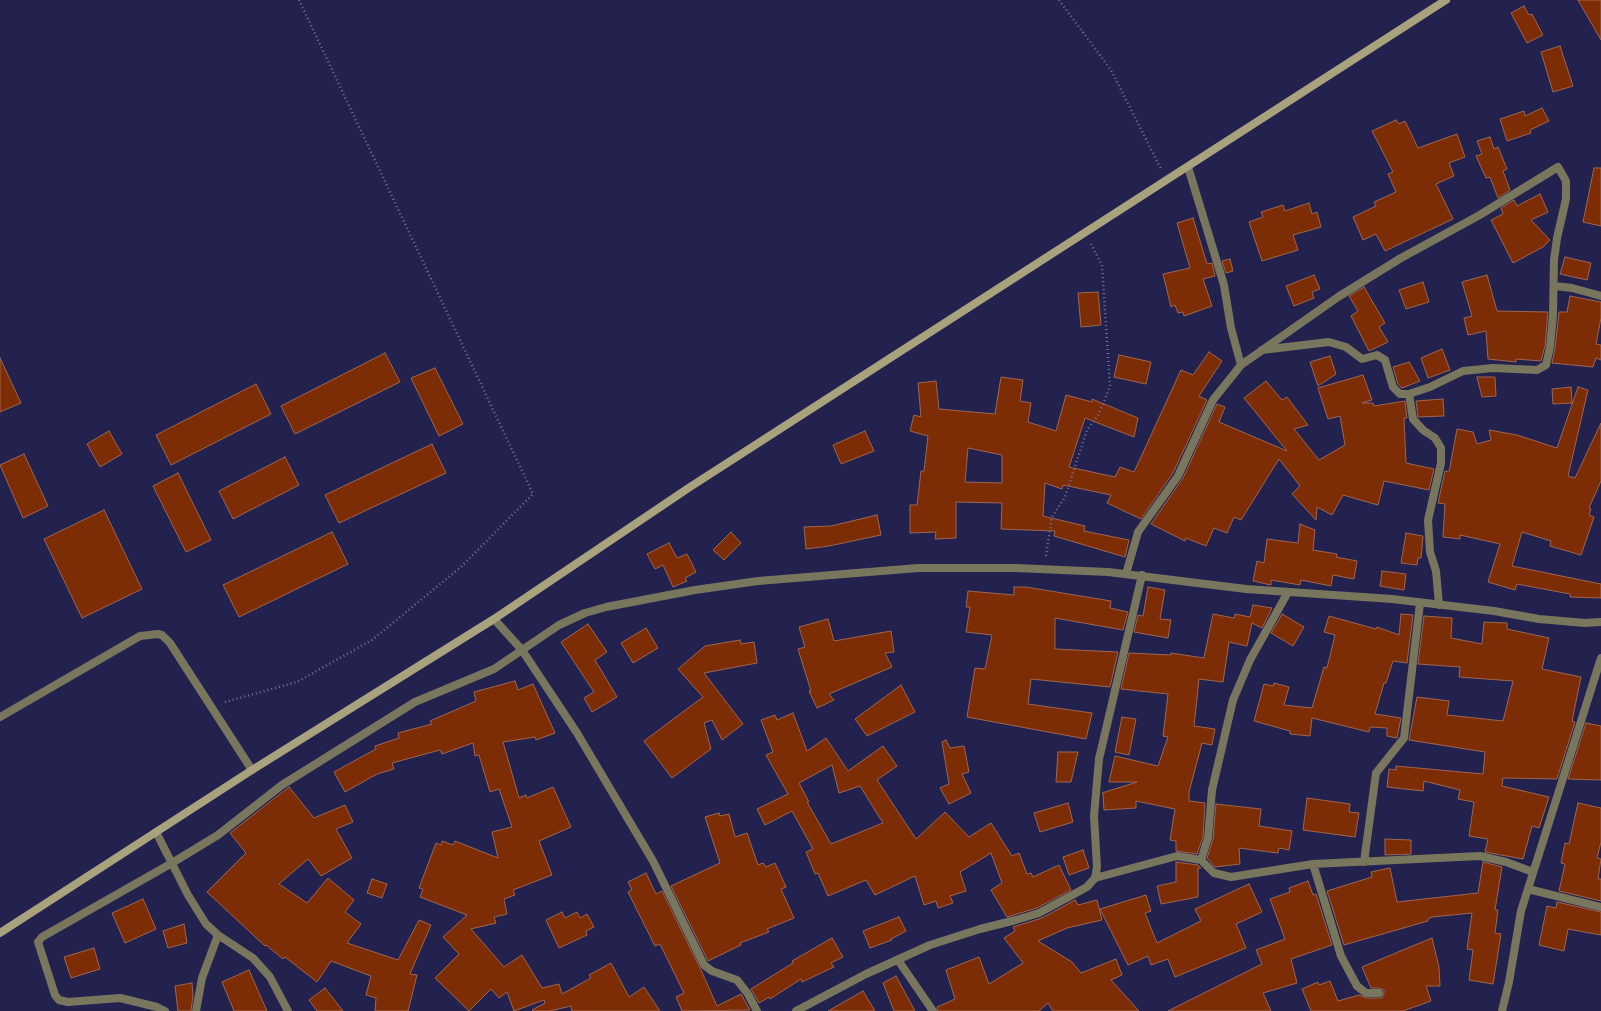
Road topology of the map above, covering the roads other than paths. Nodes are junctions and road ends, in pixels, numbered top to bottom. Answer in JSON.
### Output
{"nodes":[{"id":1,"x":1446,"y":0,"type":"edge"},
{"id":2,"x":1188,"y":167,"type":"junction"},
{"id":3,"x":1555,"y":286,"type":"junction"},
{"id":4,"x":1601,"y":296,"type":"edge"},
{"id":5,"x":1262,"y":350,"type":"junction"},
{"id":6,"x":1241,"y":364,"type":"junction"},
{"id":7,"x":1410,"y":394,"type":"junction"},
{"id":8,"x":1126,"y":574,"type":"junction"},
{"id":9,"x":1142,"y":576,"type":"junction"},
{"id":10,"x":1288,"y":592,"type":"junction"},
{"id":11,"x":1420,"y":603,"type":"junction"},
{"id":12,"x":1439,"y":605,"type":"junction"},
{"id":13,"x":494,"y":619,"type":"junction"},
{"id":14,"x":1601,"y":622,"type":"edge"},
{"id":15,"x":522,"y":650,"type":"junction"},
{"id":16,"x":1601,"y":658,"type":"edge"},
{"id":17,"x":0,"y":716,"type":"edge"},
{"id":18,"x":252,"y":770,"type":"junction"},
{"id":19,"x":156,"y":832,"type":"junction"},
{"id":20,"x":1201,"y":860,"type":"junction"},
{"id":21,"x":1364,"y":862,"type":"junction"},
{"id":22,"x":172,"y":863,"type":"junction"},
{"id":23,"x":1313,"y":864,"type":"junction"},
{"id":24,"x":1533,"y":872,"type":"junction"},
{"id":25,"x":1095,"y":878,"type":"junction"},
{"id":26,"x":1528,"y":889,"type":"junction"},
{"id":27,"x":1601,"y":907,"type":"edge"},
{"id":28,"x":0,"y":933,"type":"edge"},
{"id":29,"x":218,"y":935,"type":"junction"},
{"id":30,"x":898,"y":960,"type":"junction"},
{"id":31,"x":1379,"y":993,"type":"dead end"},
{"id":32,"x":166,"y":1011,"type":"edge"},
{"id":33,"x":196,"y":1011,"type":"edge"},
{"id":34,"x":288,"y":1011,"type":"edge"},
{"id":35,"x":757,"y":1011,"type":"edge"},
{"id":36,"x":796,"y":1011,"type":"edge"},
{"id":37,"x":933,"y":1011,"type":"edge"},
{"id":38,"x":1502,"y":1011,"type":"edge"}],
"edges":[{"from":1,"to":2,"type":"main road"},
{"from":2,"to":6,"type":"street"},
{"from":2,"to":13,"type":"main road"},
{"from":3,"to":4,"type":"street"},
{"from":3,"to":5,"type":"street"},
{"from":3,"to":7,"type":"street"},
{"from":5,"to":6,"type":"street"},
{"from":5,"to":7,"type":"street"},
{"from":6,"to":8,"type":"street"},
{"from":7,"to":12,"type":"street"},
{"from":8,"to":9,"type":"street"},
{"from":8,"to":15,"type":"street"},
{"from":9,"to":10,"type":"street"},
{"from":9,"to":25,"type":"street"},
{"from":10,"to":11,"type":"street"},
{"from":10,"to":20,"type":"street"},
{"from":11,"to":12,"type":"street"},
{"from":11,"to":21,"type":"street"},
{"from":12,"to":14,"type":"street"},
{"from":13,"to":15,"type":"street"},
{"from":13,"to":18,"type":"main road"},
{"from":15,"to":22,"type":"street"},
{"from":15,"to":35,"type":"street"},
{"from":16,"to":24,"type":"street"},
{"from":17,"to":18,"type":"street"},
{"from":18,"to":19,"type":"main road"},
{"from":19,"to":22,"type":"street"},
{"from":19,"to":28,"type":"main road"},
{"from":20,"to":23,"type":"street"},
{"from":20,"to":25,"type":"street"},
{"from":21,"to":23,"type":"street"},
{"from":21,"to":24,"type":"street"},
{"from":22,"to":29,"type":"street"},
{"from":22,"to":32,"type":"street"},
{"from":23,"to":31,"type":"street"},
{"from":24,"to":26,"type":"street"},
{"from":25,"to":30,"type":"street"},
{"from":26,"to":27,"type":"street"},
{"from":26,"to":38,"type":"street"},
{"from":29,"to":33,"type":"street"},
{"from":29,"to":34,"type":"street"},
{"from":30,"to":36,"type":"street"},
{"from":30,"to":37,"type":"street"}]}
